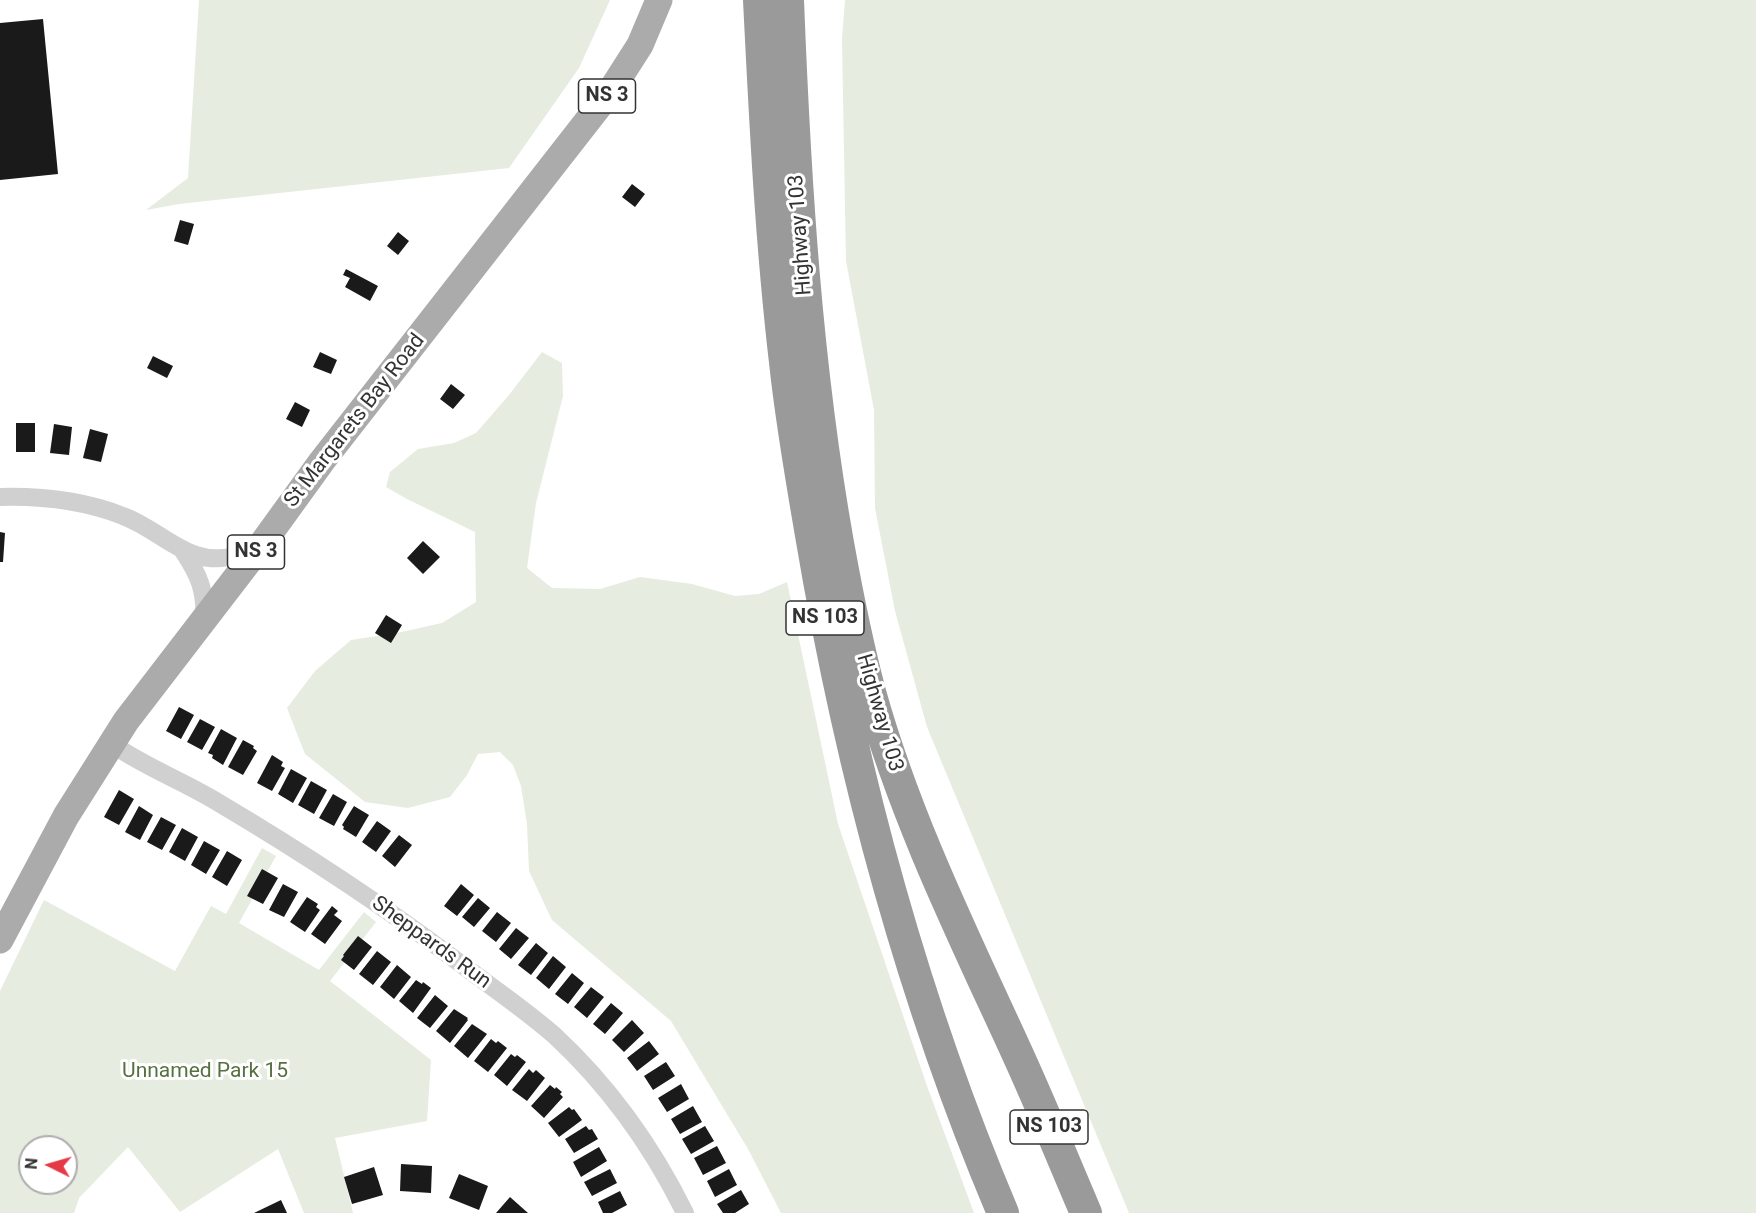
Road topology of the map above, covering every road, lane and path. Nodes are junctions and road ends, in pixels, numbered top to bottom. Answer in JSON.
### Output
{"nodes":[{"id":1,"x":659,"y":0,"type":"edge"},
{"id":2,"x":751,"y":0,"type":"edge"},
{"id":3,"x":759,"y":0,"type":"edge"},
{"id":4,"x":788,"y":0,"type":"edge"},
{"id":5,"x":763,"y":75,"type":"junction"},
{"id":6,"x":0,"y":497,"type":"edge"},
{"id":7,"x":262,"y":544,"type":"junction"},
{"id":8,"x":183,"y":551,"type":"junction"},
{"id":9,"x":204,"y":620,"type":"junction"},
{"id":10,"x":112,"y":744,"type":"junction"},
{"id":11,"x":0,"y":940,"type":"edge"},
{"id":12,"x":685,"y":1213,"type":"edge"},
{"id":13,"x":1003,"y":1213,"type":"edge"},
{"id":14,"x":1086,"y":1213,"type":"edge"}],
"edges":[{"from":1,"to":7,"type":"main road","name":"St Margarets Bay Road","number":"NS 3"},
{"from":2,"to":5,"type":"highway"},
{"from":3,"to":5,"type":"highway","name":"Highway 103","number":"NS 103"},
{"from":4,"to":14,"type":"highway","name":"Highway 103","number":"NS 103"},
{"from":5,"to":13,"type":"highway","name":"Highway 103","number":"NS 103"},
{"from":6,"to":8,"type":"street"},
{"from":7,"to":8,"type":"street"},
{"from":7,"to":9,"type":"main road","name":"St Margarets Bay Road","number":"NS 3"},
{"from":8,"to":9,"type":"street"},
{"from":9,"to":10,"type":"main road","name":"St Margarets Bay Road","number":"NS 3"},
{"from":10,"to":11,"type":"main road","name":"St Margarets Bay Road","number":"NS 3"},
{"from":10,"to":12,"type":"street","name":"Sheppards Run"}]}
